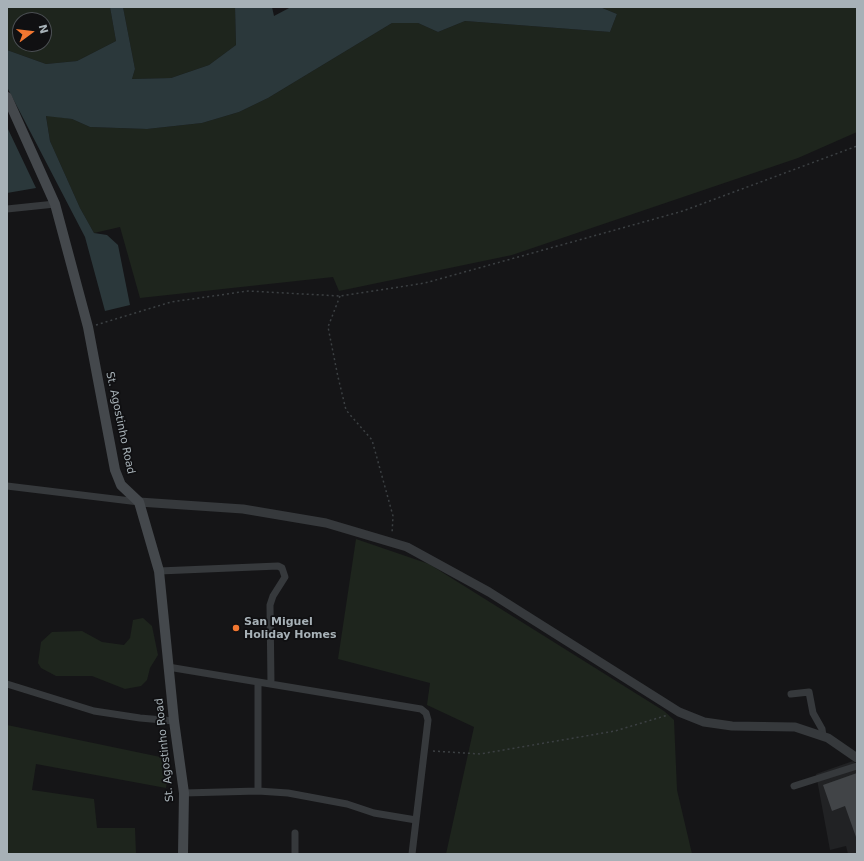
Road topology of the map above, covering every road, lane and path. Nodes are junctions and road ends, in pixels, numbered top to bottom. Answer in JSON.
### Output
{"nodes":[{"id":1,"x":7,"y":97,"type":"edge"},
{"id":2,"x":857,"y":146,"type":"edge"},
{"id":3,"x":55,"y":204,"type":"junction"},
{"id":4,"x":7,"y":209,"type":"edge"},
{"id":5,"x":340,"y":296,"type":"junction"},
{"id":6,"x":88,"y":327,"type":"junction"},
{"id":7,"x":7,"y":486,"type":"edge"},
{"id":8,"x":139,"y":502,"type":"junction"},
{"id":9,"x":391,"y":542,"type":"junction"},
{"id":10,"x":159,"y":571,"type":"junction"},
{"id":11,"x":168,"y":668,"type":"junction"},
{"id":12,"x":258,"y":682,"type":"junction"},
{"id":13,"x":7,"y":684,"type":"edge"},
{"id":14,"x":271,"y":684,"type":"junction"},
{"id":15,"x":791,"y":694,"type":"dead end"},
{"id":16,"x":679,"y":712,"type":"junction"},
{"id":17,"x":174,"y":720,"type":"junction"},
{"id":18,"x":823,"y":736,"type":"junction"},
{"id":19,"x":425,"y":750,"type":"junction"},
{"id":20,"x":857,"y":758,"type":"edge"},
{"id":21,"x":857,"y":766,"type":"edge"},
{"id":22,"x":794,"y":786,"type":"dead end"},
{"id":23,"x":258,"y":791,"type":"junction"},
{"id":24,"x":184,"y":794,"type":"junction"},
{"id":25,"x":416,"y":820,"type":"junction"},
{"id":26,"x":295,"y":833,"type":"dead end"},
{"id":27,"x":183,"y":854,"type":"edge"},
{"id":28,"x":295,"y":854,"type":"edge"},
{"id":29,"x":412,"y":854,"type":"edge"}],
"edges":[{"from":1,"to":3,"type":"main road","name":"St. Agostinho Road"},
{"from":2,"to":5,"type":"path"},
{"from":3,"to":4,"type":"street"},
{"from":3,"to":6,"type":"main road","name":"St. Agostinho Road"},
{"from":5,"to":6,"type":"path"},
{"from":5,"to":9,"type":"path"},
{"from":6,"to":8,"type":"main road","name":"St. Agostinho Road"},
{"from":7,"to":8,"type":"street"},
{"from":8,"to":9,"type":"street"},
{"from":8,"to":10,"type":"main road","name":"St. Agostinho Road"},
{"from":9,"to":16,"type":"street"},
{"from":10,"to":11,"type":"main road","name":"St. Agostinho Road"},
{"from":10,"to":14,"type":"street"},
{"from":11,"to":12,"type":"street"},
{"from":11,"to":17,"type":"main road","name":"St. Agostinho Road"},
{"from":12,"to":14,"type":"street"},
{"from":12,"to":23,"type":"street"},
{"from":13,"to":17,"type":"street"},
{"from":14,"to":19,"type":"street"},
{"from":15,"to":18,"type":"street"},
{"from":16,"to":18,"type":"street"},
{"from":16,"to":19,"type":"path"},
{"from":17,"to":24,"type":"main road","name":"St. Agostinho Road"},
{"from":18,"to":20,"type":"street"},
{"from":19,"to":25,"type":"street"},
{"from":21,"to":22,"type":"street"},
{"from":23,"to":24,"type":"street"},
{"from":23,"to":25,"type":"street"},
{"from":24,"to":27,"type":"main road","name":"St. Agostinho Road"},
{"from":25,"to":29,"type":"street"},
{"from":26,"to":28,"type":"street"}]}
